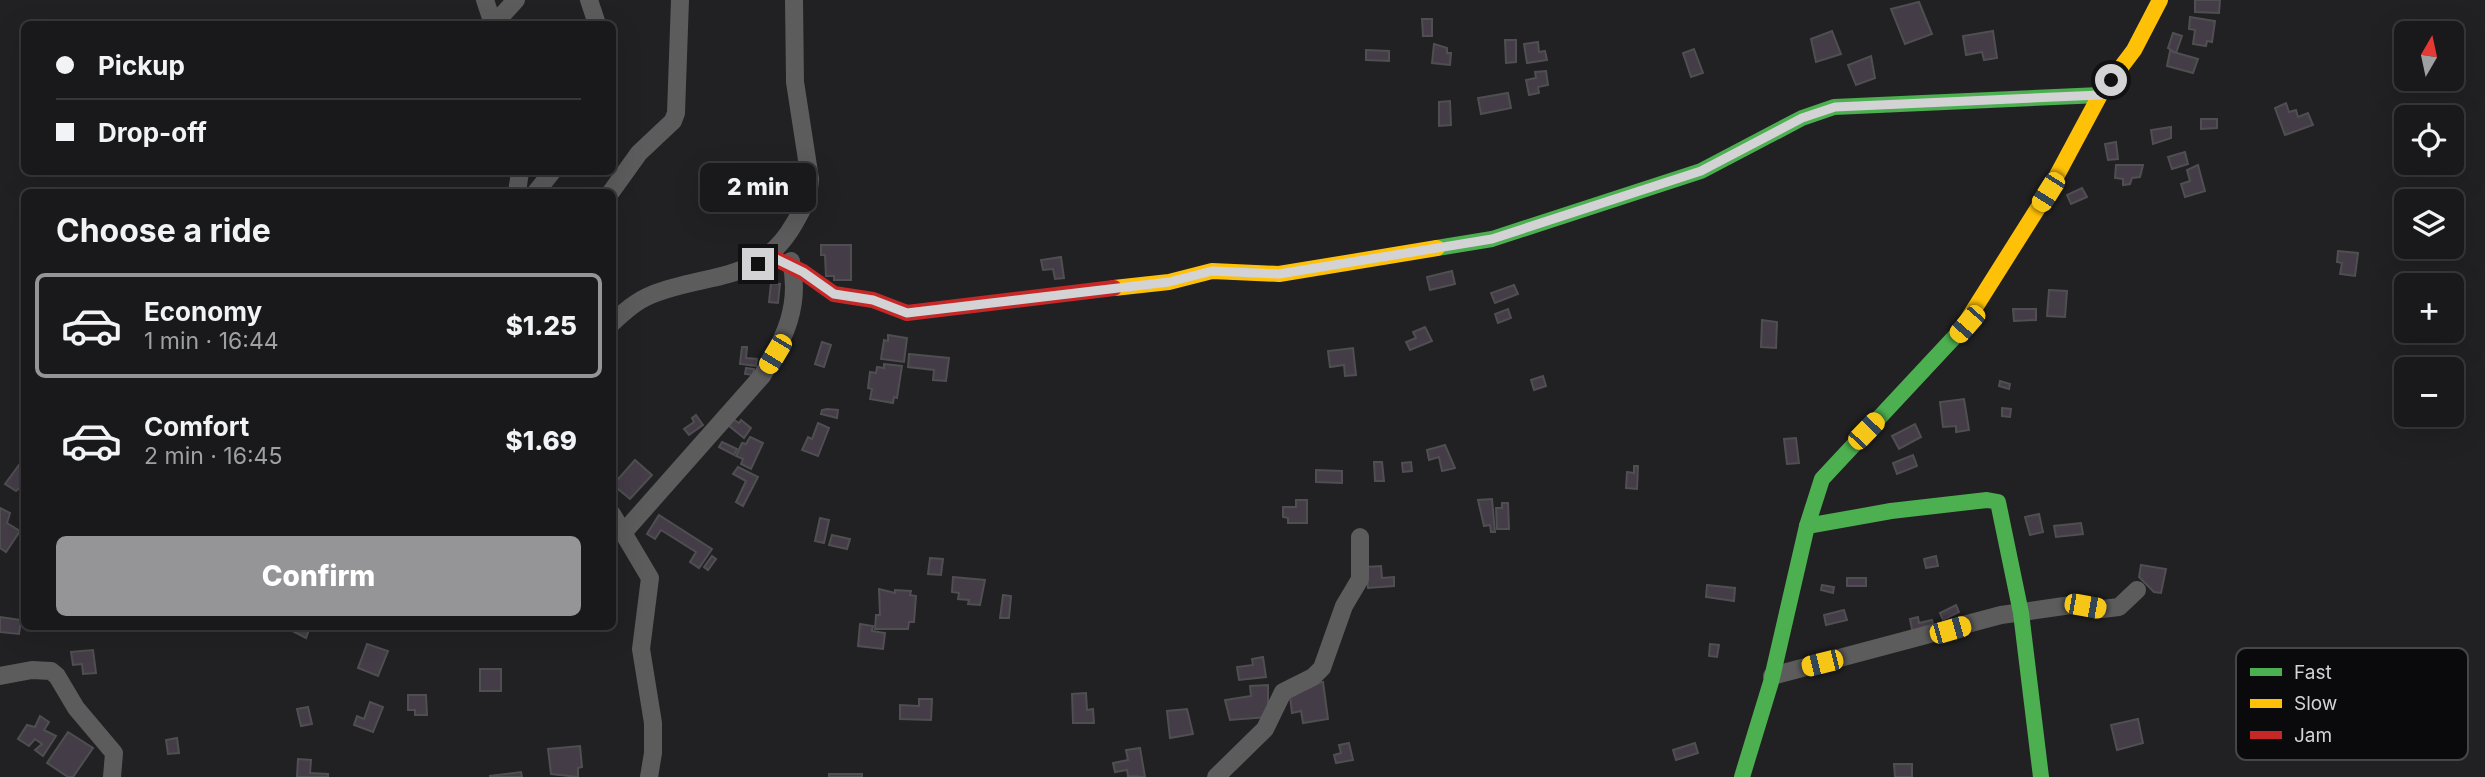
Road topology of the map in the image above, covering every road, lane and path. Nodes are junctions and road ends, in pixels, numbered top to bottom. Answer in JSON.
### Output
{"nodes":[{"id":1,"x":485,"y":0,"type":"edge"},
{"id":2,"x":516,"y":0,"type":"edge"},
{"id":3,"x":589,"y":0,"type":"edge"},
{"id":4,"x":680,"y":0,"type":"edge"},
{"id":5,"x":794,"y":0,"type":"edge"},
{"id":6,"x":2160,"y":0,"type":"edge"},
{"id":7,"x":493,"y":21,"type":"edge"},
{"id":8,"x":497,"y":21,"type":"edge"},
{"id":9,"x":596,"y":21,"type":"edge"},
{"id":10,"x":2100,"y":95,"type":"junction"},
{"id":11,"x":550,"y":175,"type":"edge"},
{"id":12,"x":538,"y":189,"type":"edge"},
{"id":13,"x":613,"y":189,"type":"edge"},
{"id":14,"x":786,"y":238,"type":"junction"},
{"id":15,"x":770,"y":256,"type":"junction"},
{"id":16,"x":792,"y":266,"type":"junction"},
{"id":17,"x":616,"y":319,"type":"edge"},
{"id":18,"x":616,"y":521,"type":"edge"},
{"id":19,"x":1807,"y":526,"type":"junction"},
{"id":20,"x":623,"y":533,"type":"junction"},
{"id":21,"x":1360,"y":537,"type":"dead end"},
{"id":22,"x":2137,"y":590,"type":"dead end"},
{"id":23,"x":2021,"y":613,"type":"junction"},
{"id":24,"x":0,"y":676,"type":"edge"},
{"id":25,"x":1772,"y":676,"type":"junction"},
{"id":26,"x":112,"y":777,"type":"edge"},
{"id":27,"x":649,"y":777,"type":"edge"},
{"id":28,"x":1216,"y":777,"type":"edge"},
{"id":29,"x":1742,"y":777,"type":"edge"},
{"id":30,"x":2041,"y":777,"type":"edge"}],
"edges":[{"from":1,"to":7,"type":"street"},
{"from":2,"to":8,"type":"street"},
{"from":3,"to":9,"type":"street"},
{"from":4,"to":13,"type":"street"},
{"from":5,"to":14,"type":"street"},
{"from":6,"to":10,"type":"street"},
{"from":10,"to":16,"type":"street"},
{"from":10,"to":19,"type":"street"},
{"from":11,"to":12,"type":"street"},
{"from":14,"to":15,"type":"street"},
{"from":14,"to":16,"type":"street"},
{"from":15,"to":16,"type":"street"},
{"from":15,"to":17,"type":"street"},
{"from":16,"to":20,"type":"street"},
{"from":18,"to":20,"type":"street"},
{"from":19,"to":23,"type":"street"},
{"from":19,"to":25,"type":"street"},
{"from":20,"to":27,"type":"street"},
{"from":21,"to":28,"type":"street"},
{"from":22,"to":23,"type":"street"},
{"from":23,"to":25,"type":"street"},
{"from":23,"to":30,"type":"street"},
{"from":24,"to":26,"type":"street"},
{"from":25,"to":29,"type":"street"}]}
